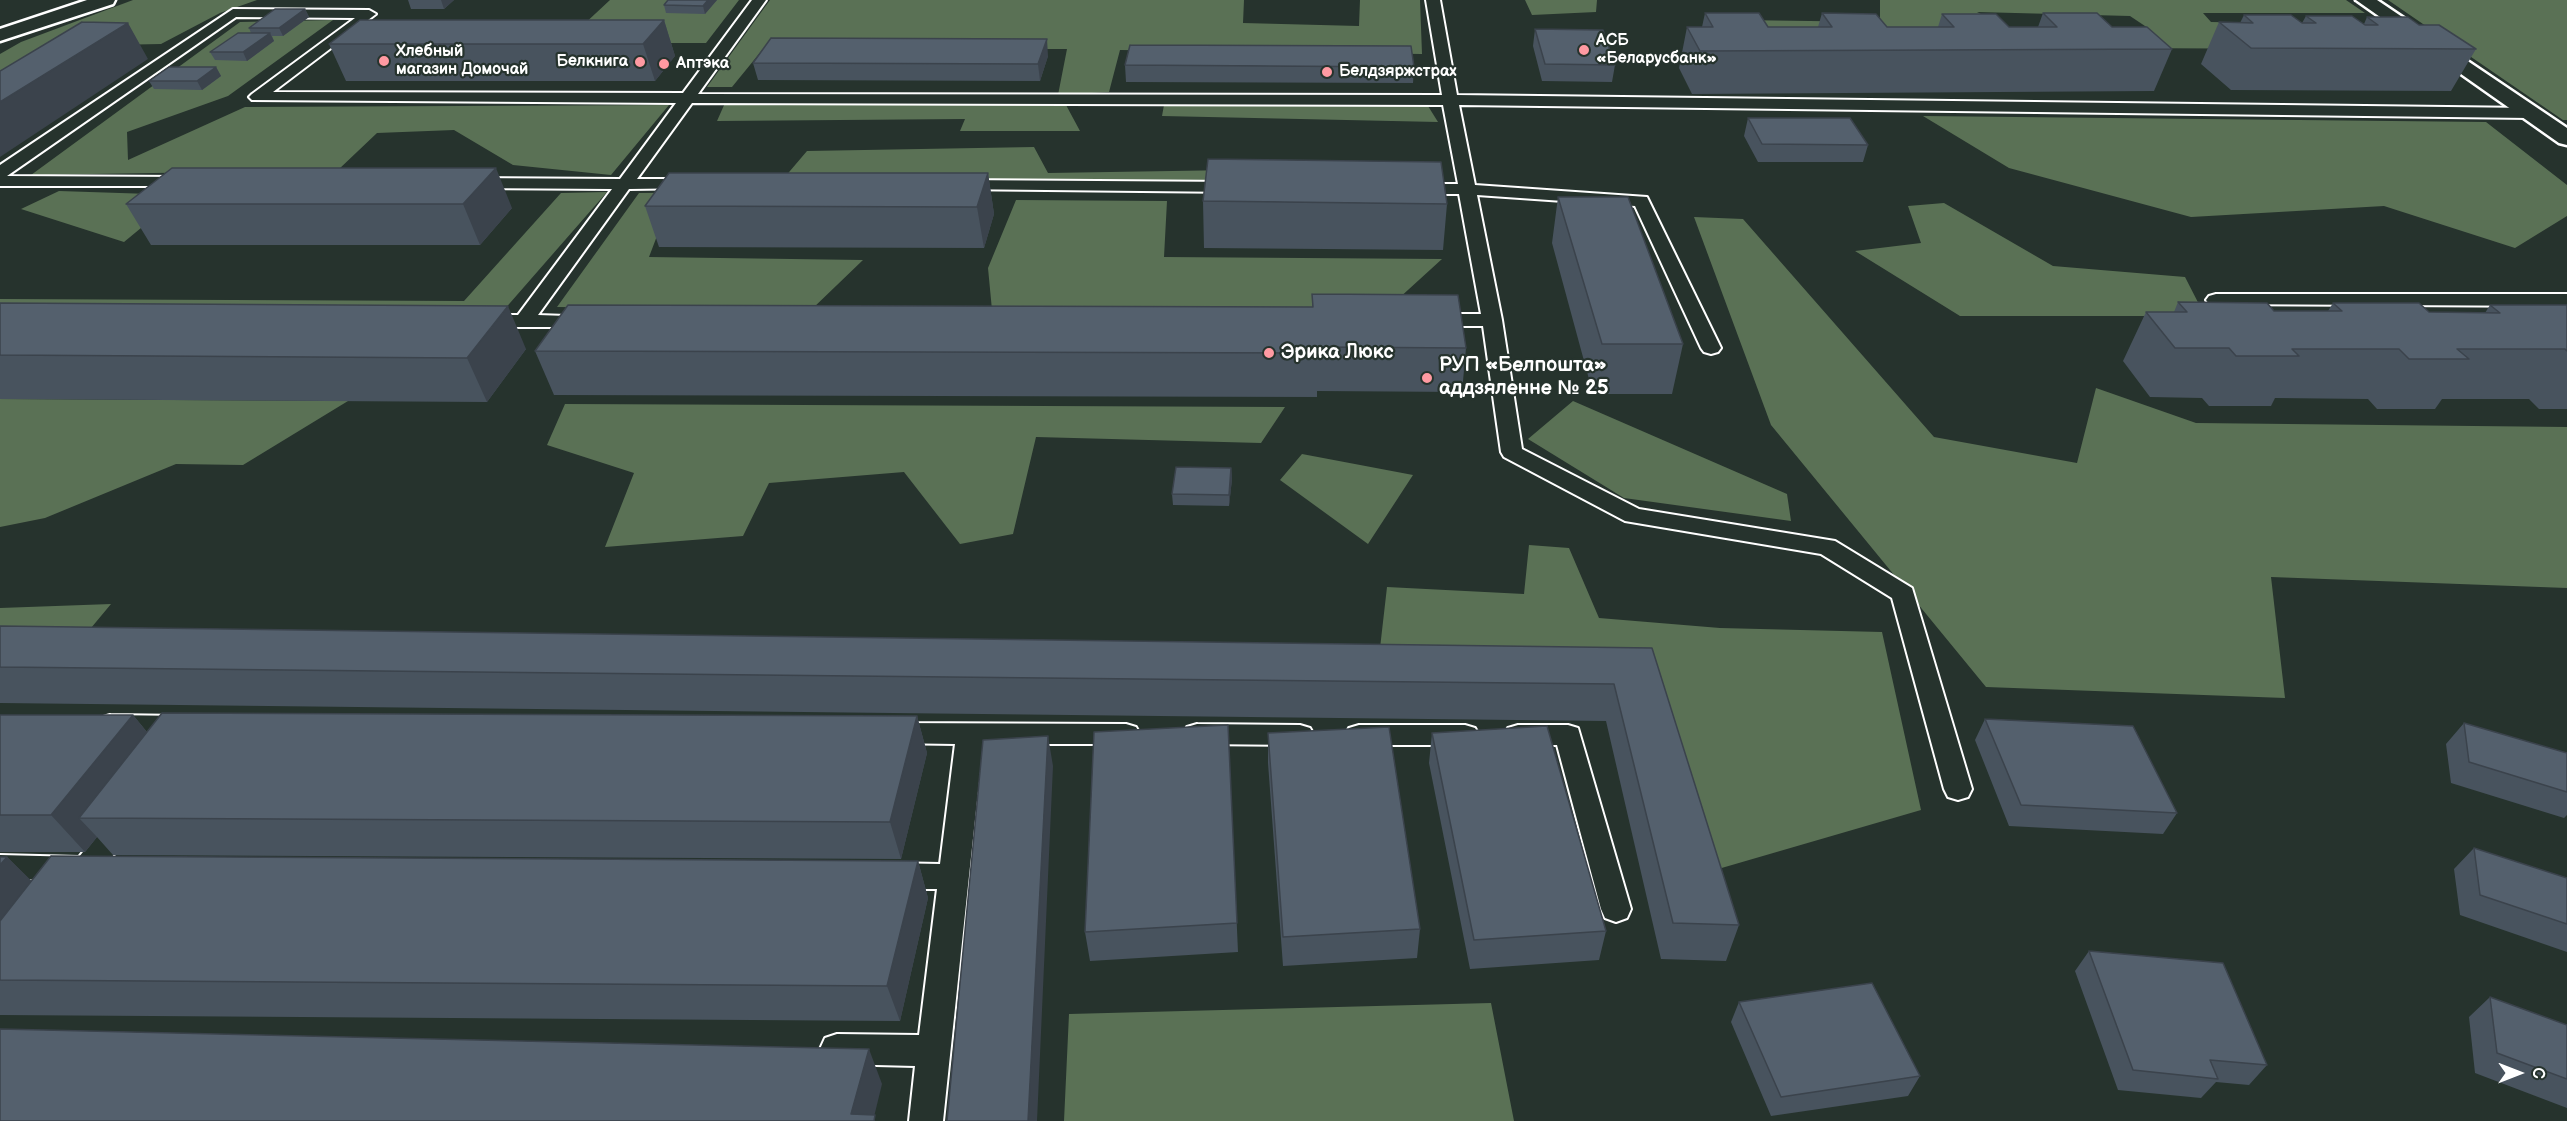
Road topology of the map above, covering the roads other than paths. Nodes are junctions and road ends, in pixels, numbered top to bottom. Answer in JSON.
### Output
{"nodes":[{"id":1,"x":106,"y":0,"type":"edge"},
{"id":2,"x":759,"y":0,"type":"edge"},
{"id":3,"x":1433,"y":0,"type":"edge"},
{"id":4,"x":2365,"y":0,"type":"edge"},
{"id":5,"x":0,"y":35,"type":"edge"},
{"id":6,"x":688,"y":99,"type":"junction"},
{"id":7,"x":1450,"y":100,"type":"junction"},
{"id":8,"x":2530,"y":112,"type":"junction"},
{"id":9,"x":2567,"y":138,"type":"edge"},
{"id":10,"x":0,"y":173,"type":"edge"},
{"id":11,"x":0,"y":181,"type":"edge"},
{"id":12,"x":201,"y":182,"type":"edge"},
{"id":13,"x":450,"y":183,"type":"edge"},
{"id":14,"x":627,"y":183,"type":"junction"},
{"id":15,"x":711,"y":184,"type":"edge"},
{"id":16,"x":938,"y":185,"type":"edge"},
{"id":17,"x":1250,"y":188,"type":"edge"},
{"id":18,"x":1393,"y":189,"type":"edge"},
{"id":19,"x":1465,"y":189,"type":"junction"},
{"id":20,"x":2216,"y":300,"type":"edge"},
{"id":21,"x":2567,"y":300,"type":"edge"},
{"id":22,"x":1408,"y":320,"type":"edge"},
{"id":23,"x":1491,"y":320,"type":"junction"},
{"id":24,"x":465,"y":321,"type":"edge"},
{"id":25,"x":524,"y":321,"type":"junction"},
{"id":26,"x":608,"y":321,"type":"edge"},
{"id":27,"x":1711,"y":348,"type":"dead end"},
{"id":28,"x":81,"y":725,"type":"edge"},
{"id":29,"x":863,"y":733,"type":"edge"},
{"id":30,"x":970,"y":734,"type":"junction"},
{"id":31,"x":175,"y":755,"type":"edge"},
{"id":32,"x":1958,"y":789,"type":"dead end"},
{"id":33,"x":138,"y":802,"type":"edge"},
{"id":34,"x":0,"y":867,"type":"edge"},
{"id":35,"x":87,"y":868,"type":"junction"},
{"id":36,"x":123,"y":868,"type":"edge"},
{"id":37,"x":859,"y":876,"type":"edge"},
{"id":38,"x":954,"y":877,"type":"junction"},
{"id":39,"x":58,"y":905,"type":"edge"},
{"id":40,"x":1616,"y":909,"type":"dead end"},
{"id":41,"x":802,"y":1049,"type":"edge"},
{"id":42,"x":934,"y":1051,"type":"junction"},
{"id":43,"x":926,"y":1121,"type":"edge"}],
"edges":[{"from":1,"to":5,"type":"street"},
{"from":2,"to":6,"type":"lane"},
{"from":3,"to":7,"type":"lane"},
{"from":4,"to":8,"type":"street"},
{"from":6,"to":7,"type":"lane"},
{"from":6,"to":10,"type":"lane"},
{"from":6,"to":14,"type":"lane"},
{"from":7,"to":8,"type":"lane"},
{"from":7,"to":19,"type":"lane"},
{"from":8,"to":9,"type":"street"},
{"from":11,"to":12,"type":"lane"},
{"from":13,"to":14,"type":"lane"},
{"from":14,"to":15,"type":"lane"},
{"from":14,"to":25,"type":"lane"},
{"from":16,"to":17,"type":"lane"},
{"from":18,"to":19,"type":"lane"},
{"from":19,"to":23,"type":"lane"},
{"from":19,"to":27,"type":"lane"},
{"from":20,"to":21,"type":"lane"},
{"from":22,"to":23,"type":"lane"},
{"from":23,"to":32,"type":"lane"},
{"from":24,"to":25,"type":"lane"},
{"from":25,"to":26,"type":"lane"},
{"from":28,"to":31,"type":"lane"},
{"from":29,"to":30,"type":"lane"},
{"from":30,"to":38,"type":"lane"},
{"from":30,"to":40,"type":"lane"},
{"from":33,"to":35,"type":"lane"},
{"from":34,"to":35,"type":"lane"},
{"from":35,"to":36,"type":"lane"},
{"from":35,"to":39,"type":"lane"},
{"from":37,"to":38,"type":"lane"},
{"from":38,"to":42,"type":"lane"},
{"from":41,"to":42,"type":"lane"},
{"from":42,"to":43,"type":"lane"}]}
